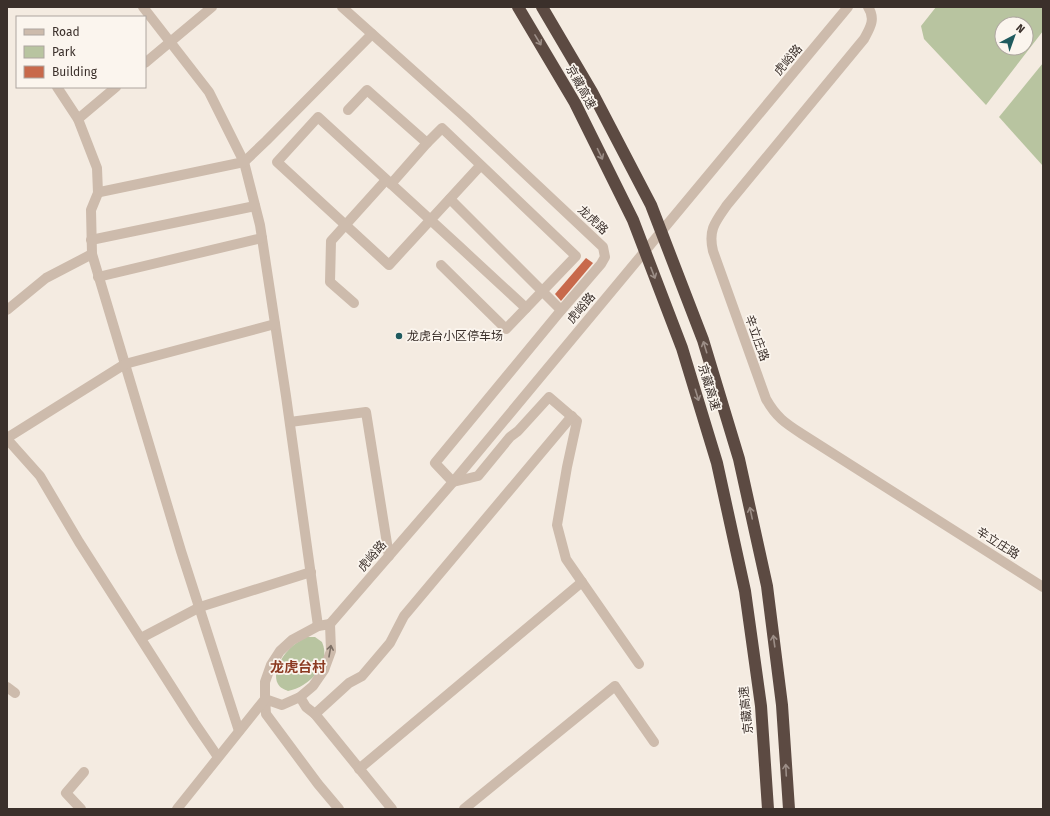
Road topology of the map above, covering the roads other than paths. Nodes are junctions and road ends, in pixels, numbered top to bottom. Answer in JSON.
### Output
{"nodes":[{"id":1,"x":143,"y":7,"type":"edge"},
{"id":2,"x":212,"y":7,"type":"edge"},
{"id":3,"x":342,"y":7,"type":"edge"},
{"id":4,"x":518,"y":7,"type":"edge"},
{"id":5,"x":542,"y":7,"type":"edge"},
{"id":6,"x":848,"y":7,"type":"edge"},
{"id":7,"x":868,"y":7,"type":"edge"},
{"id":8,"x":372,"y":34,"type":"junction"},
{"id":9,"x":170,"y":42,"type":"junction"},
{"id":10,"x":146,"y":62,"type":"edge"},
{"id":11,"x":58,"y":88,"type":"edge"},
{"id":12,"x":115,"y":88,"type":"edge"},
{"id":13,"x":348,"y":110,"type":"dead end"},
{"id":14,"x":78,"y":119,"type":"junction"},
{"id":15,"x":427,"y":143,"type":"junction"},
{"id":16,"x":244,"y":162,"type":"junction"},
{"id":17,"x":480,"y":166,"type":"junction"},
{"id":18,"x":389,"y":182,"type":"junction"},
{"id":19,"x":98,"y":193,"type":"junction"},
{"id":20,"x":450,"y":199,"type":"junction"},
{"id":21,"x":255,"y":206,"type":"junction"},
{"id":22,"x":430,"y":220,"type":"junction"},
{"id":23,"x":345,"y":225,"type":"junction"},
{"id":24,"x":262,"y":238,"type":"junction"},
{"id":25,"x":91,"y":240,"type":"junction"},
{"id":26,"x":92,"y":254,"type":"junction"},
{"id":27,"x":441,"y":265,"type":"dead end"},
{"id":28,"x":98,"y":277,"type":"junction"},
{"id":29,"x":542,"y":291,"type":"junction"},
{"id":30,"x":354,"y":303,"type":"dead end"},
{"id":31,"x":526,"y":308,"type":"junction"},
{"id":32,"x":7,"y":310,"type":"edge"},
{"id":33,"x":561,"y":310,"type":"junction"},
{"id":34,"x":275,"y":324,"type":"junction"},
{"id":35,"x":125,"y":364,"type":"junction"},
{"id":36,"x":572,"y":416,"type":"junction"},
{"id":37,"x":290,"y":422,"type":"junction"},
{"id":38,"x":7,"y":438,"type":"edge"},
{"id":39,"x":453,"y":482,"type":"junction"},
{"id":40,"x":389,"y":556,"type":"junction"},
{"id":41,"x":311,"y":572,"type":"junction"},
{"id":42,"x":582,"y":582,"type":"junction"},
{"id":43,"x":1043,"y":587,"type":"edge"},
{"id":44,"x":200,"y":607,"type":"junction"},
{"id":45,"x":330,"y":624,"type":"junction"},
{"id":46,"x":318,"y":626,"type":"junction"},
{"id":47,"x":141,"y":638,"type":"junction"},
{"id":48,"x":639,"y":664,"type":"dead end"},
{"id":49,"x":300,"y":697,"type":"junction"},
{"id":50,"x":265,"y":699,"type":"junction"},
{"id":51,"x":315,"y":714,"type":"junction"},
{"id":52,"x":239,"y":731,"type":"junction"},
{"id":53,"x":654,"y":742,"type":"dead end"},
{"id":54,"x":218,"y":757,"type":"junction"},
{"id":55,"x":359,"y":769,"type":"junction"},
{"id":56,"x":84,"y":772,"type":"dead end"},
{"id":57,"x":81,"y":809,"type":"edge"},
{"id":58,"x":177,"y":809,"type":"edge"},
{"id":59,"x":339,"y":809,"type":"edge"},
{"id":60,"x":392,"y":809,"type":"edge"},
{"id":61,"x":464,"y":809,"type":"edge"},
{"id":62,"x":768,"y":809,"type":"edge"},
{"id":63,"x":789,"y":809,"type":"edge"}],
"edges":[{"from":1,"to":9,"type":"street"},
{"from":2,"to":9,"type":"street"},
{"from":3,"to":8,"type":"street","name":"龙虎路"},
{"from":4,"to":62,"type":"highway","name":"京藏高速","one_way":true},
{"from":63,"to":5,"type":"highway","name":"京藏高速","one_way":true},
{"from":6,"to":39,"type":"street","name":"虎峪路"},
{"from":7,"to":43,"type":"street","name":"辛立庄路"},
{"from":8,"to":16,"type":"street"},
{"from":8,"to":33,"type":"street","name":"龙虎路"},
{"from":9,"to":10,"type":"street"},
{"from":9,"to":16,"type":"street"},
{"from":11,"to":14,"type":"street"},
{"from":12,"to":14,"type":"street"},
{"from":13,"to":15,"type":"street"},
{"from":14,"to":19,"type":"street"},
{"from":15,"to":17,"type":"street"},
{"from":15,"to":18,"type":"street"},
{"from":16,"to":19,"type":"street"},
{"from":16,"to":21,"type":"street"},
{"from":17,"to":20,"type":"street"},
{"from":17,"to":29,"type":"street"},
{"from":18,"to":22,"type":"street"},
{"from":18,"to":23,"type":"street"},
{"from":18,"to":23,"type":"street"},
{"from":19,"to":25,"type":"street"},
{"from":20,"to":22,"type":"street"},
{"from":20,"to":29,"type":"street"},
{"from":21,"to":24,"type":"street"},
{"from":21,"to":25,"type":"street"},
{"from":22,"to":23,"type":"street"},
{"from":22,"to":31,"type":"street"},
{"from":23,"to":30,"type":"street"},
{"from":24,"to":28,"type":"street"},
{"from":24,"to":34,"type":"street"},
{"from":25,"to":26,"type":"street"},
{"from":26,"to":28,"type":"street"},
{"from":26,"to":32,"type":"street"},
{"from":27,"to":31,"type":"street"},
{"from":28,"to":35,"type":"street"},
{"from":29,"to":31,"type":"street"},
{"from":29,"to":33,"type":"street"},
{"from":33,"to":39,"type":"street","name":"龙虎路"},
{"from":34,"to":35,"type":"street"},
{"from":34,"to":37,"type":"street"},
{"from":35,"to":38,"type":"street"},
{"from":35,"to":44,"type":"street"},
{"from":36,"to":39,"type":"street"},
{"from":36,"to":42,"type":"street"},
{"from":36,"to":51,"type":"street"},
{"from":37,"to":40,"type":"street"},
{"from":37,"to":41,"type":"street"},
{"from":38,"to":47,"type":"street"},
{"from":39,"to":40,"type":"street","name":"虎峪路"},
{"from":40,"to":45,"type":"street","name":"虎峪路"},
{"from":41,"to":44,"type":"street"},
{"from":41,"to":46,"type":"street"},
{"from":42,"to":48,"type":"street"},
{"from":42,"to":55,"type":"street"},
{"from":44,"to":47,"type":"street"},
{"from":44,"to":52,"type":"street"},
{"from":45,"to":46,"type":"street"},
{"from":49,"to":45,"type":"street","one_way":true},
{"from":46,"to":50,"type":"street"},
{"from":47,"to":54,"type":"street"},
{"from":49,"to":50,"type":"street"},
{"from":49,"to":51,"type":"street"},
{"from":50,"to":52,"type":"street"},
{"from":50,"to":59,"type":"street"},
{"from":51,"to":55,"type":"street"},
{"from":52,"to":54,"type":"street"},
{"from":53,"to":61,"type":"street"},
{"from":54,"to":58,"type":"street"},
{"from":55,"to":60,"type":"street"},
{"from":56,"to":57,"type":"street"}]}
